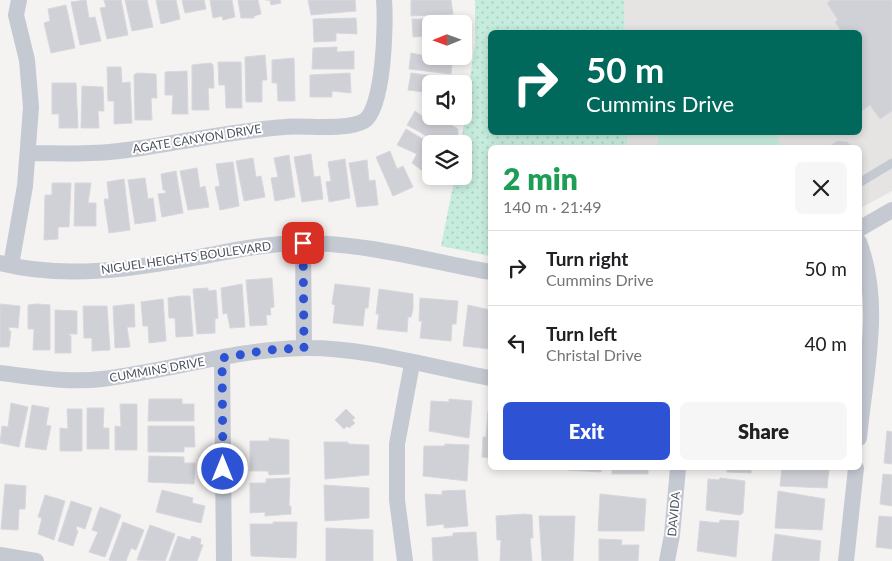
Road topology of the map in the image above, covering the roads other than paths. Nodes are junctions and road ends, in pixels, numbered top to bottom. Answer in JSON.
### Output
{"nodes":[{"id":1,"x":19,"y":0,"type":"edge"},
{"id":2,"x":384,"y":0,"type":"edge"},
{"id":3,"x":28,"y":153,"type":"junction"},
{"id":4,"x":892,"y":163,"type":"edge"},
{"id":5,"x":862,"y":181,"type":"edge"},
{"id":6,"x":892,"y":210,"type":"edge"},
{"id":7,"x":862,"y":227,"type":"edge"},
{"id":8,"x":303,"y":243,"type":"junction"},
{"id":9,"x":862,"y":250,"type":"edge"},
{"id":10,"x":5,"y":264,"type":"edge"},
{"id":11,"x":488,"y":272,"type":"edge"},
{"id":12,"x":304,"y":348,"type":"junction"},
{"id":13,"x":222,"y":358,"type":"junction"},
{"id":14,"x":412,"y":364,"type":"junction"},
{"id":15,"x":0,"y":373,"type":"edge"},
{"id":16,"x":488,"y":378,"type":"edge"},
{"id":17,"x":862,"y":407,"type":"edge"},
{"id":18,"x":678,"y":470,"type":"edge"},
{"id":19,"x":856,"y":470,"type":"edge"},
{"id":20,"x":0,"y":555,"type":"edge"},
{"id":21,"x":36,"y":561,"type":"edge"},
{"id":22,"x":224,"y":561,"type":"edge"},
{"id":23,"x":405,"y":561,"type":"edge"},
{"id":24,"x":667,"y":561,"type":"edge"},
{"id":25,"x":846,"y":561,"type":"edge"}],
"edges":[{"from":1,"to":3,"type":"street"},
{"from":2,"to":3,"type":"street","name":"AGATE CANYON DRIVE"},
{"from":3,"to":10,"type":"street"},
{"from":4,"to":5,"type":"lane"},
{"from":6,"to":7,"type":"street"},
{"from":8,"to":10,"type":"street","name":"NIGUEL HEIGHTS BOULEVARD"},
{"from":8,"to":11,"type":"street","name":"NIGUEL HEIGHTS BOULEVARD"},
{"from":8,"to":12,"type":"street"},
{"from":9,"to":17,"type":"street"},
{"from":12,"to":13,"type":"street","name":"CUMMINS DRIVE"},
{"from":12,"to":14,"type":"street","name":"CUMMINS DRIVE"},
{"from":13,"to":15,"type":"street","name":"CUMMINS DRIVE"},
{"from":13,"to":22,"type":"street"},
{"from":14,"to":16,"type":"street","name":"CUMMINS DRIVE"},
{"from":14,"to":23,"type":"street"},
{"from":18,"to":24,"type":"street","name":"DAVIDA"},
{"from":19,"to":25,"type":"street"},
{"from":20,"to":21,"type":"street"}]}
